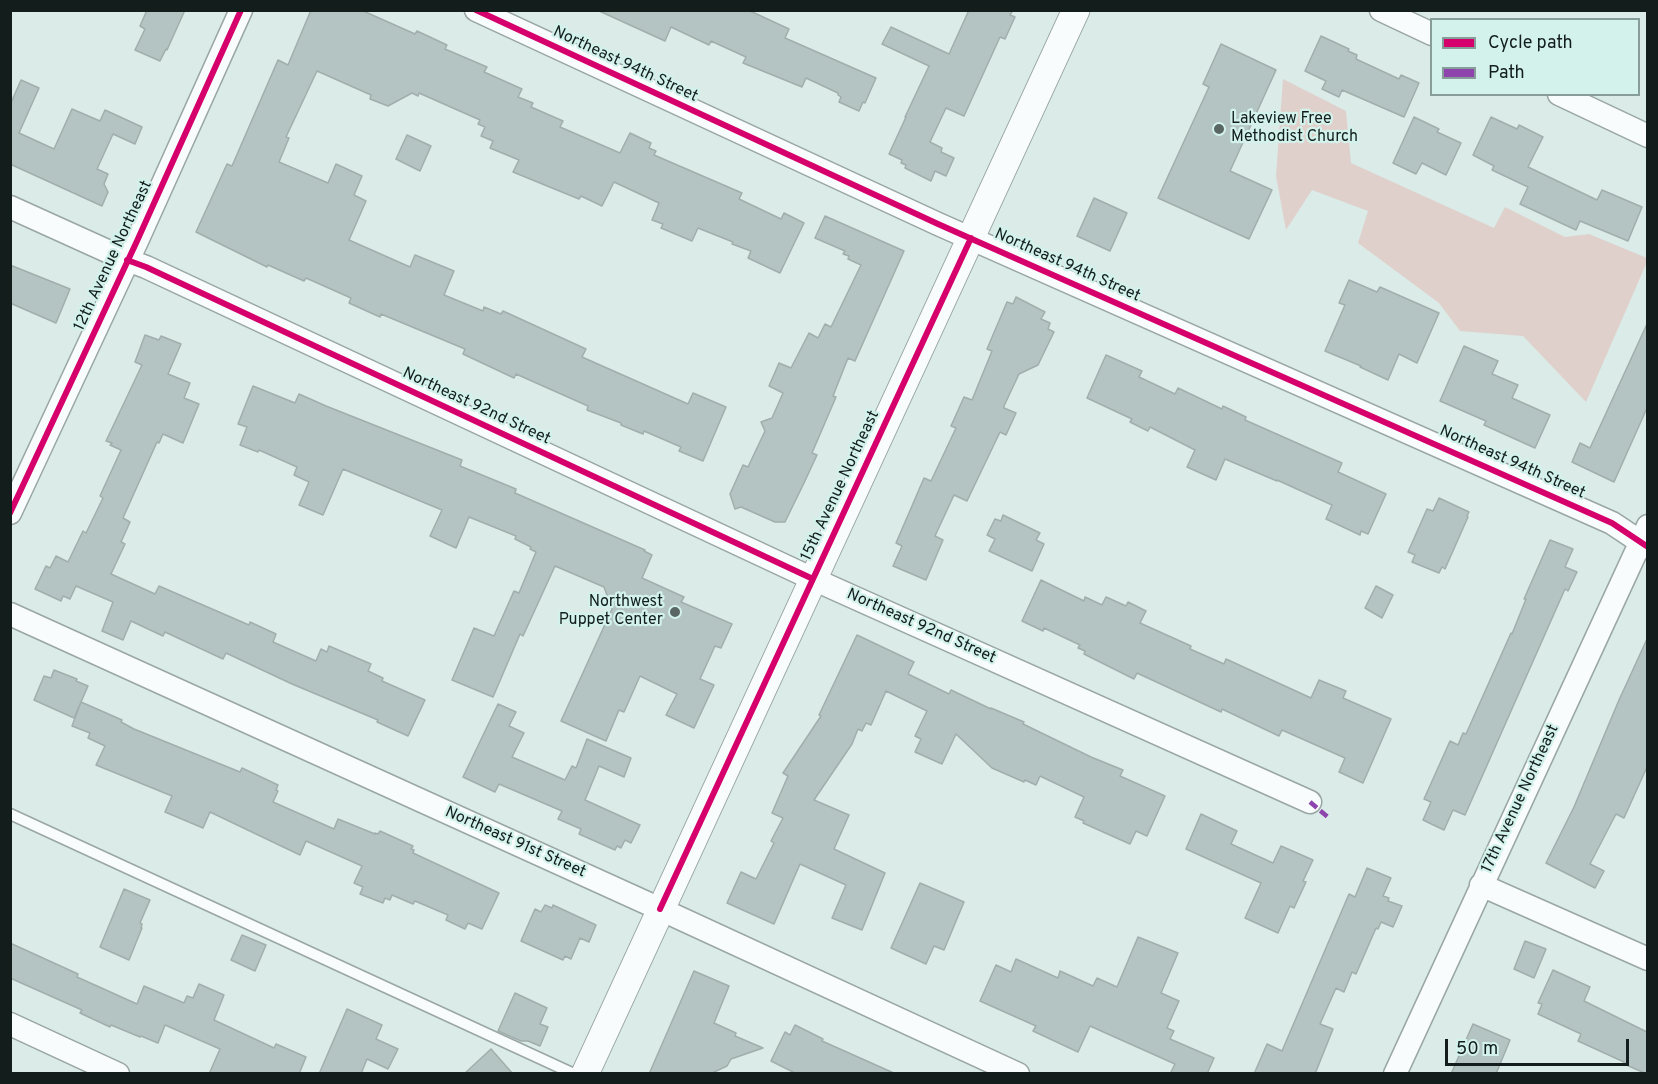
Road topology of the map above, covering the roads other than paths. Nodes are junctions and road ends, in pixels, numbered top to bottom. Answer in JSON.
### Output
{"nodes":[{"id":1,"x":241,"y":10,"type":"edge"},
{"id":2,"x":476,"y":10,"type":"edge"},
{"id":3,"x":1076,"y":10,"type":"edge"},
{"id":4,"x":1381,"y":10,"type":"edge"},
{"id":5,"x":1430,"y":34,"type":"edge"},
{"id":6,"x":1563,"y":96,"type":"edge"},
{"id":7,"x":1647,"y":136,"type":"edge"},
{"id":8,"x":10,"y":207,"type":"edge"},
{"id":9,"x":970,"y":238,"type":"junction"},
{"id":10,"x":127,"y":260,"type":"junction"},
{"id":11,"x":10,"y":513,"type":"edge"},
{"id":12,"x":1645,"y":538,"type":"edge"},
{"id":13,"x":813,"y":579,"type":"junction"},
{"id":14,"x":10,"y":614,"type":"edge"},
{"id":15,"x":1310,"y":802,"type":"dead end"},
{"id":16,"x":10,"y":814,"type":"edge"},
{"id":17,"x":1481,"y":885,"type":"junction"},
{"id":18,"x":660,"y":909,"type":"junction"},
{"id":19,"x":1647,"y":959,"type":"edge"},
{"id":20,"x":10,"y":1024,"type":"edge"},
{"id":21,"x":118,"y":1074,"type":"edge"},
{"id":22,"x":574,"y":1074,"type":"edge"},
{"id":23,"x":585,"y":1074,"type":"edge"},
{"id":24,"x":1018,"y":1074,"type":"edge"},
{"id":25,"x":1395,"y":1074,"type":"edge"}],
"edges":[{"from":1,"to":10,"type":"street","name":"12th Avenue Northeast"},
{"from":2,"to":9,"type":"street","name":"Northeast 94th Street"},
{"from":3,"to":9,"type":"street","name":"15th Avenue Northeast"},
{"from":4,"to":5,"type":"street"},
{"from":6,"to":7,"type":"street"},
{"from":8,"to":10,"type":"street","name":"Northeast 92nd Street"},
{"from":9,"to":12,"type":"street","name":"Northeast 94th Street"},
{"from":9,"to":13,"type":"street","name":"15th Avenue Northeast"},
{"from":10,"to":11,"type":"street","name":"12th Avenue Northeast"},
{"from":10,"to":13,"type":"street","name":"Northeast 92nd Street"},
{"from":12,"to":17,"type":"street","name":"17th Avenue Northeast"},
{"from":13,"to":15,"type":"street","name":"Northeast 92nd Street"},
{"from":13,"to":18,"type":"street","name":"15th Avenue Northeast"},
{"from":14,"to":18,"type":"street","name":"Northeast 91st Street"},
{"from":16,"to":22,"type":"lane"},
{"from":17,"to":19,"type":"street"},
{"from":17,"to":25,"type":"street","name":"17th Avenue Northeast"},
{"from":18,"to":23,"type":"street","name":"15th Avenue Northeast"},
{"from":18,"to":24,"type":"street","name":"Northeast 91st Street"},
{"from":20,"to":21,"type":"street"}]}
